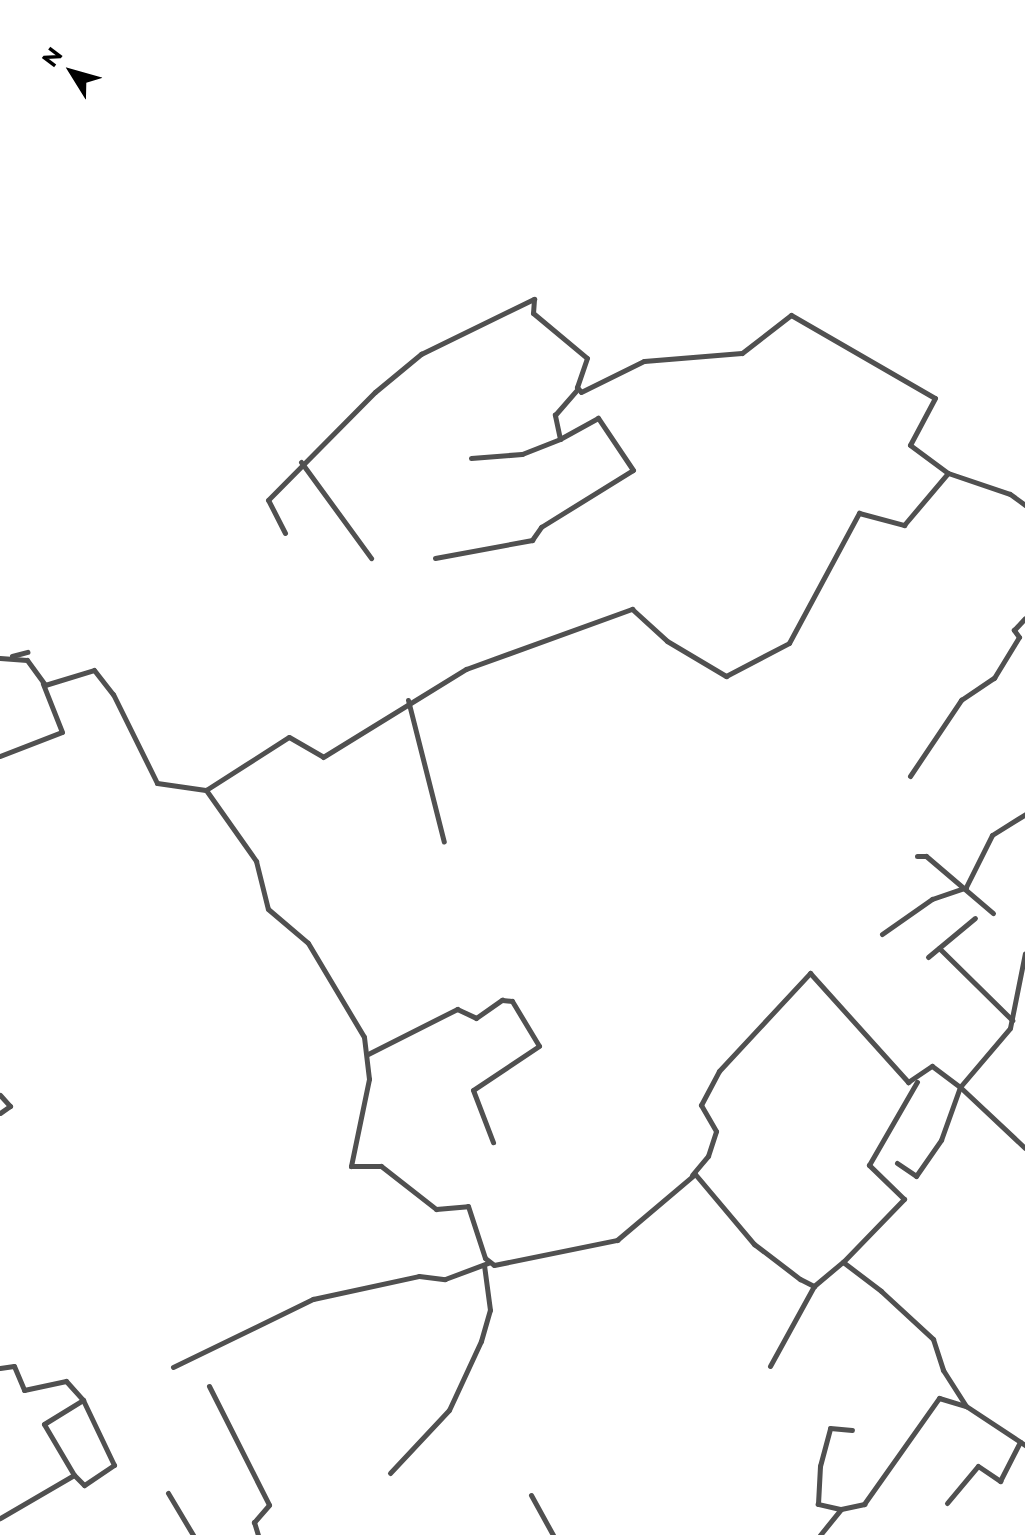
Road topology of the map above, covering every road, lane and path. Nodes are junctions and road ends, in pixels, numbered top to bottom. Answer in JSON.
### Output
{"nodes":[{"id":1,"x":576,"y":391,"type":"junction"},
{"id":2,"x":560,"y":439,"type":"junction"},
{"id":3,"x":471,"y":458,"type":"dead end"},
{"id":4,"x":301,"y":462,"type":"junction"},
{"id":5,"x":948,"y":473,"type":"junction"},
{"id":6,"x":1025,"y":502,"type":"edge"},
{"id":7,"x":285,"y":533,"type":"dead end"},
{"id":8,"x":371,"y":558,"type":"dead end"},
{"id":9,"x":435,"y":558,"type":"dead end"},
{"id":10,"x":1025,"y":618,"type":"edge"},
{"id":11,"x":1019,"y":637,"type":"junction"},
{"id":12,"x":1025,"y":643,"type":"edge"},
{"id":13,"x":27,"y":652,"type":"dead end"},
{"id":14,"x":12,"y":657,"type":"junction"},
{"id":15,"x":0,"y":658,"type":"edge"},
{"id":16,"x":43,"y":683,"type":"junction"},
{"id":17,"x":408,"y":700,"type":"junction"},
{"id":18,"x":0,"y":756,"type":"edge"},
{"id":19,"x":910,"y":776,"type":"dead end"},
{"id":20,"x":206,"y":790,"type":"junction"},
{"id":21,"x":1025,"y":814,"type":"edge"},
{"id":22,"x":444,"y":842,"type":"dead end"},
{"id":23,"x":917,"y":856,"type":"dead end"},
{"id":24,"x":961,"y":889,"type":"junction"},
{"id":25,"x":993,"y":913,"type":"dead end"},
{"id":26,"x":975,"y":918,"type":"dead end"},
{"id":27,"x":882,"y":934,"type":"dead end"},
{"id":28,"x":939,"y":948,"type":"junction"},
{"id":29,"x":1025,"y":953,"type":"edge"},
{"id":30,"x":928,"y":957,"type":"dead end"},
{"id":31,"x":1023,"y":988,"type":"edge"},
{"id":32,"x":1012,"y":1021,"type":"junction"},
{"id":33,"x":368,"y":1054,"type":"junction"},
{"id":34,"x":918,"y":1081,"type":"junction"},
{"id":35,"x":960,"y":1087,"type":"junction"},
{"id":36,"x":0,"y":1095,"type":"edge"},
{"id":37,"x":0,"y":1113,"type":"edge"},
{"id":38,"x":493,"y":1142,"type":"dead end"},
{"id":39,"x":1025,"y":1148,"type":"edge"},
{"id":40,"x":897,"y":1163,"type":"dead end"},
{"id":41,"x":692,"y":1175,"type":"junction"},
{"id":42,"x":843,"y":1262,"type":"junction"},
{"id":43,"x":486,"y":1264,"type":"junction"},
{"id":44,"x":814,"y":1286,"type":"junction"},
{"id":45,"x":770,"y":1366,"type":"dead end"},
{"id":46,"x":173,"y":1367,"type":"dead end"},
{"id":47,"x":0,"y":1368,"type":"edge"},
{"id":48,"x":209,"y":1386,"type":"dead end"},
{"id":49,"x":83,"y":1400,"type":"junction"},
{"id":50,"x":966,"y":1406,"type":"junction"},
{"id":51,"x":852,"y":1430,"type":"dead end"},
{"id":52,"x":1023,"y":1444,"type":"edge"},
{"id":53,"x":390,"y":1473,"type":"dead end"},
{"id":54,"x":74,"y":1475,"type":"junction"},
{"id":55,"x":168,"y":1493,"type":"dead end"},
{"id":56,"x":531,"y":1495,"type":"dead end"},
{"id":57,"x":947,"y":1503,"type":"dead end"},
{"id":58,"x":841,"y":1509,"type":"junction"},
{"id":59,"x":0,"y":1518,"type":"edge"},
{"id":60,"x":193,"y":1535,"type":"edge"},
{"id":61,"x":258,"y":1535,"type":"edge"},
{"id":62,"x":553,"y":1535,"type":"edge"},
{"id":63,"x":820,"y":1535,"type":"edge"}],
"edges":[{"from":1,"to":2,"type":"street"},
{"from":1,"to":4,"type":"street"},
{"from":1,"to":5,"type":"street"},
{"from":2,"to":3,"type":"street"},
{"from":2,"to":9,"type":"street"},
{"from":4,"to":7,"type":"street"},
{"from":4,"to":8,"type":"street"},
{"from":5,"to":6,"type":"street"},
{"from":5,"to":17,"type":"street"},
{"from":10,"to":11,"type":"street"},
{"from":11,"to":12,"type":"street"},
{"from":11,"to":19,"type":"street"},
{"from":13,"to":14,"type":"street"},
{"from":14,"to":15,"type":"street"},
{"from":14,"to":16,"type":"street"},
{"from":16,"to":18,"type":"street"},
{"from":16,"to":20,"type":"street"},
{"from":17,"to":20,"type":"street"},
{"from":17,"to":22,"type":"street"},
{"from":20,"to":33,"type":"street"},
{"from":21,"to":24,"type":"street"},
{"from":23,"to":24,"type":"street"},
{"from":24,"to":25,"type":"street"},
{"from":24,"to":27,"type":"street"},
{"from":26,"to":28,"type":"street"},
{"from":28,"to":30,"type":"street"},
{"from":28,"to":32,"type":"street"},
{"from":29,"to":31,"type":"street"},
{"from":31,"to":32,"type":"street"},
{"from":32,"to":35,"type":"street"},
{"from":33,"to":38,"type":"street"},
{"from":33,"to":43,"type":"street"},
{"from":34,"to":35,"type":"street"},
{"from":34,"to":41,"type":"street"},
{"from":34,"to":42,"type":"street"},
{"from":35,"to":39,"type":"street"},
{"from":35,"to":40,"type":"street"},
{"from":36,"to":37,"type":"street"},
{"from":41,"to":43,"type":"street"},
{"from":41,"to":44,"type":"street"},
{"from":42,"to":44,"type":"street"},
{"from":42,"to":50,"type":"street"},
{"from":43,"to":46,"type":"street"},
{"from":43,"to":53,"type":"street"},
{"from":44,"to":45,"type":"street"},
{"from":47,"to":49,"type":"street"},
{"from":48,"to":61,"type":"street"},
{"from":49,"to":54,"type":"street"},
{"from":49,"to":54,"type":"street"},
{"from":50,"to":52,"type":"street"},
{"from":50,"to":58,"type":"street"},
{"from":51,"to":58,"type":"street"},
{"from":52,"to":57,"type":"street"},
{"from":54,"to":59,"type":"street"},
{"from":55,"to":60,"type":"street"},
{"from":56,"to":62,"type":"street"},
{"from":58,"to":63,"type":"street"}]}
